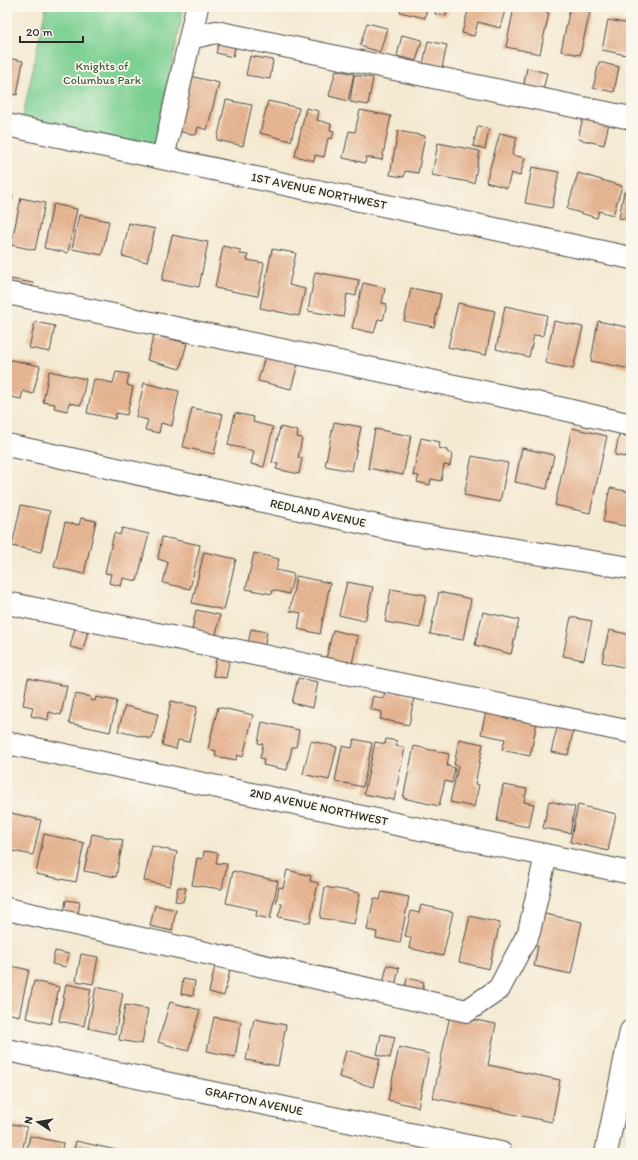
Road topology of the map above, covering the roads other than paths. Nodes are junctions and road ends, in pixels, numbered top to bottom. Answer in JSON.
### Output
{"nodes":[{"id":1,"x":197,"y":7,"type":"edge"},
{"id":2,"x":190,"y":38,"type":"junction"},
{"id":3,"x":631,"y":118,"type":"edge"},
{"id":4,"x":7,"y":125,"type":"edge"},
{"id":5,"x":163,"y":158,"type":"junction"},
{"id":6,"x":631,"y":258,"type":"edge"},
{"id":7,"x":7,"y":293,"type":"edge"},
{"id":8,"x":631,"y":425,"type":"edge"},
{"id":9,"x":7,"y":445,"type":"edge"},
{"id":10,"x":631,"y":568,"type":"edge"},
{"id":11,"x":7,"y":603,"type":"edge"},
{"id":12,"x":631,"y":732,"type":"edge"},
{"id":13,"x":7,"y":743,"type":"edge"},
{"id":14,"x":546,"y":855,"type":"junction"},
{"id":15,"x":631,"y":872,"type":"edge"},
{"id":16,"x":7,"y":909,"type":"edge"},
{"id":17,"x":630,"y":1040,"type":"edge"},
{"id":18,"x":7,"y":1050,"type":"edge"},
{"id":19,"x":501,"y":1153,"type":"edge"},
{"id":20,"x":606,"y":1153,"type":"edge"}],
"edges":[{"from":1,"to":2,"type":"street"},
{"from":2,"to":3,"type":"street"},
{"from":2,"to":5,"type":"street"},
{"from":4,"to":5,"type":"street","name":"1ST AVENUE NORTHWEST"},
{"from":5,"to":6,"type":"street","name":"1ST AVENUE NORTHWEST"},
{"from":7,"to":8,"type":"street"},
{"from":9,"to":10,"type":"street","name":"REDLAND AVENUE"},
{"from":11,"to":12,"type":"street"},
{"from":13,"to":14,"type":"street","name":"2ND AVENUE NORTHWEST"},
{"from":14,"to":15,"type":"street","name":"2ND AVENUE NORTHWEST"},
{"from":14,"to":16,"type":"street"},
{"from":17,"to":20,"type":"street"},
{"from":18,"to":19,"type":"street","name":"GRAFTON AVENUE"}]}
